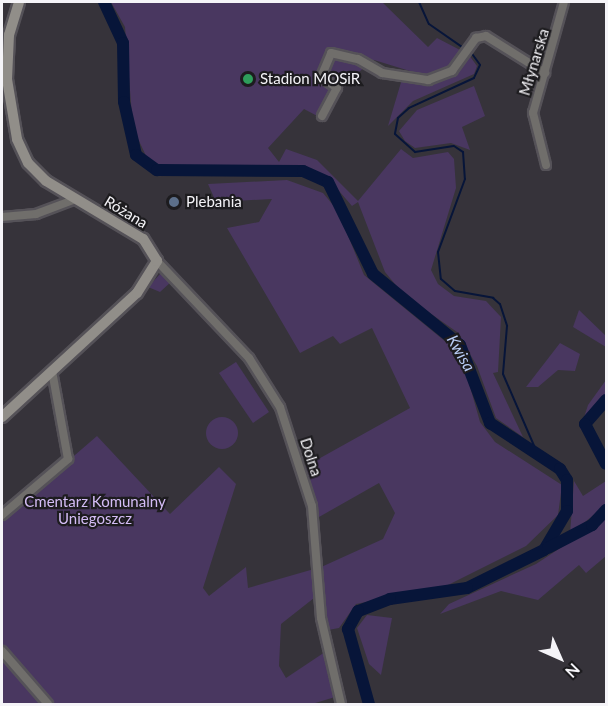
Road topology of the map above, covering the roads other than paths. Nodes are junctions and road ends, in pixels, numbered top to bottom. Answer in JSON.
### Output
{"nodes":[{"id":1,"x":19,"y":2,"type":"edge"},
{"id":2,"x":564,"y":2,"type":"edge"},
{"id":3,"x":545,"y":73,"type":"junction"},
{"id":4,"x":322,"y":116,"type":"dead end"},
{"id":5,"x":546,"y":165,"type":"dead end"},
{"id":6,"x":76,"y":199,"type":"junction"},
{"id":7,"x":2,"y":217,"type":"edge"},
{"id":8,"x":157,"y":261,"type":"junction"},
{"id":9,"x":52,"y":371,"type":"junction"},
{"id":10,"x":2,"y":417,"type":"edge"},
{"id":11,"x":2,"y":515,"type":"edge"},
{"id":12,"x":2,"y":651,"type":"edge"},
{"id":13,"x":48,"y":705,"type":"edge"},
{"id":14,"x":341,"y":705,"type":"edge"}],
"edges":[{"from":1,"to":6,"type":"street","name":"Różana"},
{"from":2,"to":3,"type":"street","name":"Młynarska"},
{"from":3,"to":4,"type":"street"},
{"from":3,"to":5,"type":"street","name":"Młynarska"},
{"from":6,"to":7,"type":"street"},
{"from":6,"to":8,"type":"street","name":"Różana"},
{"from":8,"to":9,"type":"street"},
{"from":8,"to":14,"type":"street","name":"Dolna"},
{"from":9,"to":10,"type":"street"},
{"from":9,"to":11,"type":"street"},
{"from":12,"to":13,"type":"street"}]}
